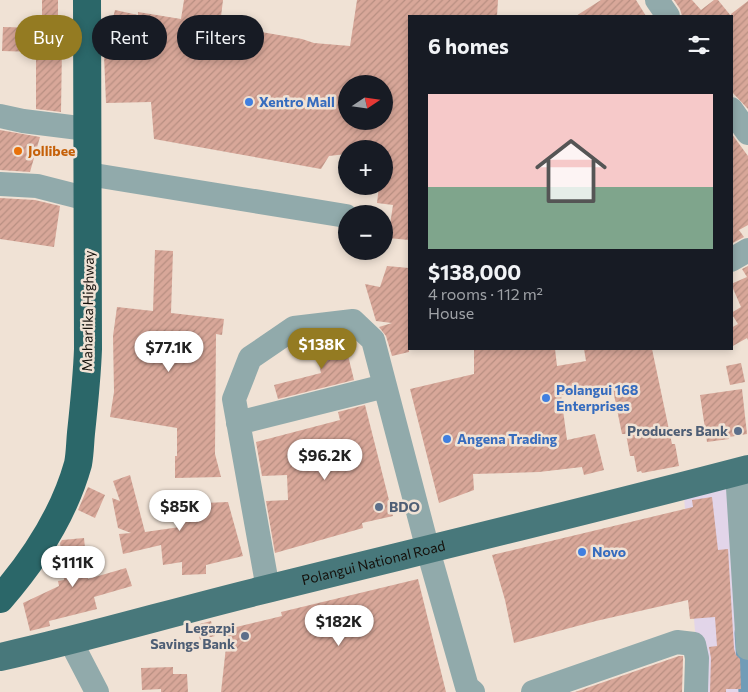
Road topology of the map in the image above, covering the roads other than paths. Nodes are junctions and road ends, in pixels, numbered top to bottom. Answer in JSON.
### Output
{"nodes":[{"id":1,"x":87,"y":0,"type":"edge"},
{"id":2,"x":657,"y":0,"type":"edge"},
{"id":3,"x":667,"y":15,"type":"edge"},
{"id":4,"x":733,"y":112,"type":"edge"},
{"id":5,"x":0,"y":116,"type":"edge"},
{"id":6,"x":87,"y":129,"type":"junction"},
{"id":7,"x":748,"y":133,"type":"edge"},
{"id":8,"x":0,"y":184,"type":"edge"},
{"id":9,"x":88,"y":186,"type":"junction"},
{"id":10,"x":338,"y":215,"type":"edge"},
{"id":11,"x":748,"y":250,"type":"edge"},
{"id":12,"x":733,"y":259,"type":"edge"},
{"id":13,"x":385,"y":386,"type":"junction"},
{"id":14,"x":238,"y":424,"type":"junction"},
{"id":15,"x":742,"y":471,"type":"edge"},
{"id":16,"x":428,"y":550,"type":"junction"},
{"id":17,"x":268,"y":589,"type":"junction"},
{"id":18,"x":0,"y":599,"type":"edge"},
{"id":19,"x":71,"y":642,"type":"junction"},
{"id":20,"x":748,"y":648,"type":"edge"},
{"id":21,"x":0,"y":657,"type":"edge"},
{"id":22,"x":96,"y":692,"type":"edge"},
{"id":23,"x":473,"y":692,"type":"edge"},
{"id":24,"x":534,"y":692,"type":"edge"},
{"id":25,"x":696,"y":692,"type":"edge"}],
"edges":[{"from":1,"to":6,"type":"highway","name":"Maharlika Highway"},
{"from":2,"to":3,"type":"street"},
{"from":4,"to":7,"type":"street"},
{"from":5,"to":6,"type":"street"},
{"from":6,"to":9,"type":"highway","name":"Maharlika Highway"},
{"from":8,"to":9,"type":"street"},
{"from":9,"to":10,"type":"street"},
{"from":9,"to":18,"type":"highway","name":"Maharlika Highway"},
{"from":11,"to":12,"type":"street"},
{"from":13,"to":14,"type":"street"},
{"from":13,"to":14,"type":"street"},
{"from":13,"to":16,"type":"street"},
{"from":14,"to":17,"type":"street"},
{"from":15,"to":16,"type":"main road","name":"Polangui National Road"},
{"from":15,"to":20,"type":"street"},
{"from":16,"to":17,"type":"main road","name":"Polangui National Road"},
{"from":16,"to":23,"type":"street"},
{"from":17,"to":19,"type":"main road","name":"Polangui National Road"},
{"from":19,"to":21,"type":"main road","name":"Polangui National Road"},
{"from":19,"to":22,"type":"street"},
{"from":24,"to":25,"type":"street"}]}
